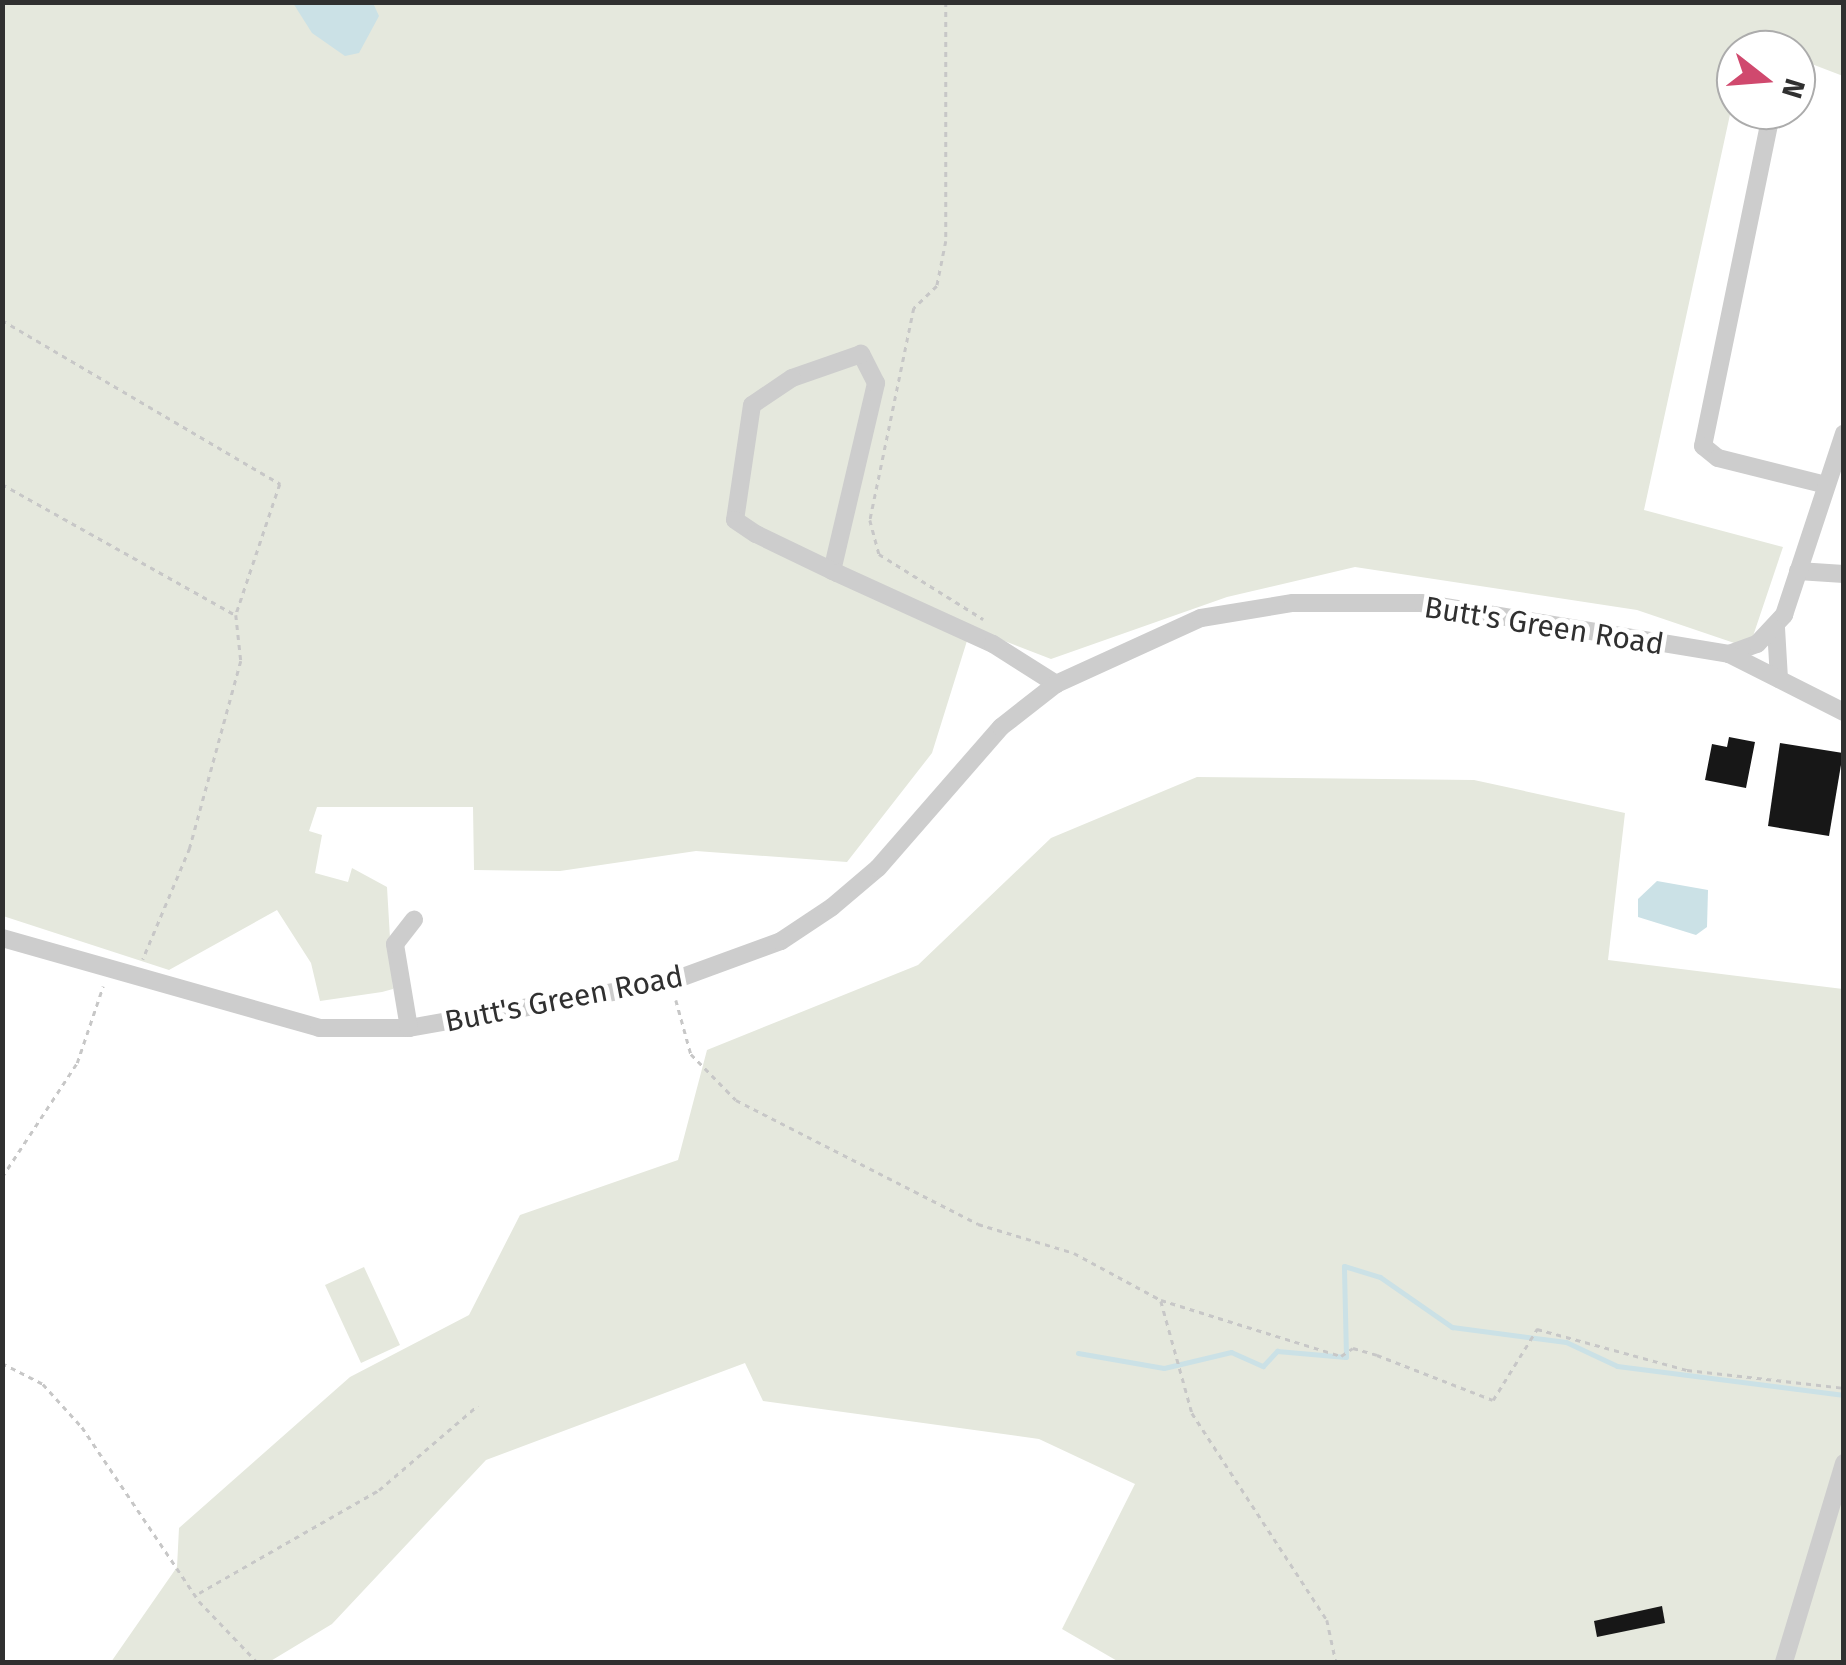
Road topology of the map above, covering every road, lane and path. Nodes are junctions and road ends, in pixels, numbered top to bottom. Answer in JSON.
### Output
{"nodes":[{"id":1,"x":946,"y":2,"type":"edge"},
{"id":2,"x":1768,"y":130,"type":"edge"},
{"id":3,"x":2,"y":320,"type":"edge"},
{"id":4,"x":1844,"y":434,"type":"edge"},
{"id":5,"x":2,"y":484,"type":"edge"},
{"id":6,"x":1822,"y":484,"type":"junction"},
{"id":7,"x":1798,"y":570,"type":"junction"},
{"id":8,"x":832,"y":571,"type":"junction"},
{"id":9,"x":1844,"y":574,"type":"edge"},
{"id":10,"x":236,"y":614,"type":"junction"},
{"id":11,"x":990,"y":625,"type":"dead end"},
{"id":12,"x":1776,"y":628,"type":"junction"},
{"id":13,"x":1729,"y":654,"type":"junction"},
{"id":14,"x":1779,"y":678,"type":"junction"},
{"id":15,"x":1056,"y":684,"type":"junction"},
{"id":16,"x":1844,"y":712,"type":"edge"},
{"id":17,"x":414,"y":920,"type":"dead end"},
{"id":18,"x":2,"y":938,"type":"edge"},
{"id":19,"x":107,"y":967,"type":"junction"},
{"id":20,"x":130,"y":976,"type":"junction"},
{"id":21,"x":670,"y":982,"type":"junction"},
{"id":22,"x":409,"y":1028,"type":"junction"},
{"id":23,"x":2,"y":1177,"type":"edge"},
{"id":24,"x":1161,"y":1300,"type":"junction"},
{"id":25,"x":2,"y":1363,"type":"edge"},
{"id":26,"x":1844,"y":1388,"type":"edge"},
{"id":27,"x":478,"y":1404,"type":"dead end"},
{"id":28,"x":1844,"y":1463,"type":"edge"},
{"id":29,"x":198,"y":1593,"type":"junction"},
{"id":30,"x":256,"y":1662,"type":"edge"},
{"id":31,"x":1336,"y":1662,"type":"edge"},
{"id":32,"x":1784,"y":1662,"type":"edge"}],
"edges":[{"from":1,"to":11,"type":"path"},
{"from":2,"to":6,"type":"street"},
{"from":3,"to":10,"type":"path"},
{"from":4,"to":6,"type":"street"},
{"from":5,"to":10,"type":"path"},
{"from":6,"to":7,"type":"street"},
{"from":7,"to":9,"type":"street"},
{"from":7,"to":12,"type":"street"},
{"from":8,"to":8,"type":"street"},
{"from":8,"to":15,"type":"street"},
{"from":10,"to":20,"type":"path"},
{"from":12,"to":13,"type":"street"},
{"from":12,"to":14,"type":"street"},
{"from":13,"to":14,"type":"street","name":"Butt's Green Road"},
{"from":13,"to":15,"type":"street","name":"Butt's Green Road"},
{"from":14,"to":16,"type":"street","name":"Butt's Green Road"},
{"from":15,"to":21,"type":"street","name":"Butt's Green Road"},
{"from":17,"to":22,"type":"street"},
{"from":18,"to":19,"type":"street","name":"Butt's Green Road"},
{"from":19,"to":20,"type":"street","name":"Butt's Green Road"},
{"from":19,"to":23,"type":"path"},
{"from":20,"to":22,"type":"street","name":"Butt's Green Road"},
{"from":21,"to":22,"type":"street","name":"Butt's Green Road"},
{"from":21,"to":24,"type":"path"},
{"from":24,"to":26,"type":"path"},
{"from":24,"to":31,"type":"path"},
{"from":25,"to":29,"type":"path"},
{"from":27,"to":29,"type":"path"},
{"from":28,"to":32,"type":"street"},
{"from":29,"to":30,"type":"path"}]}
